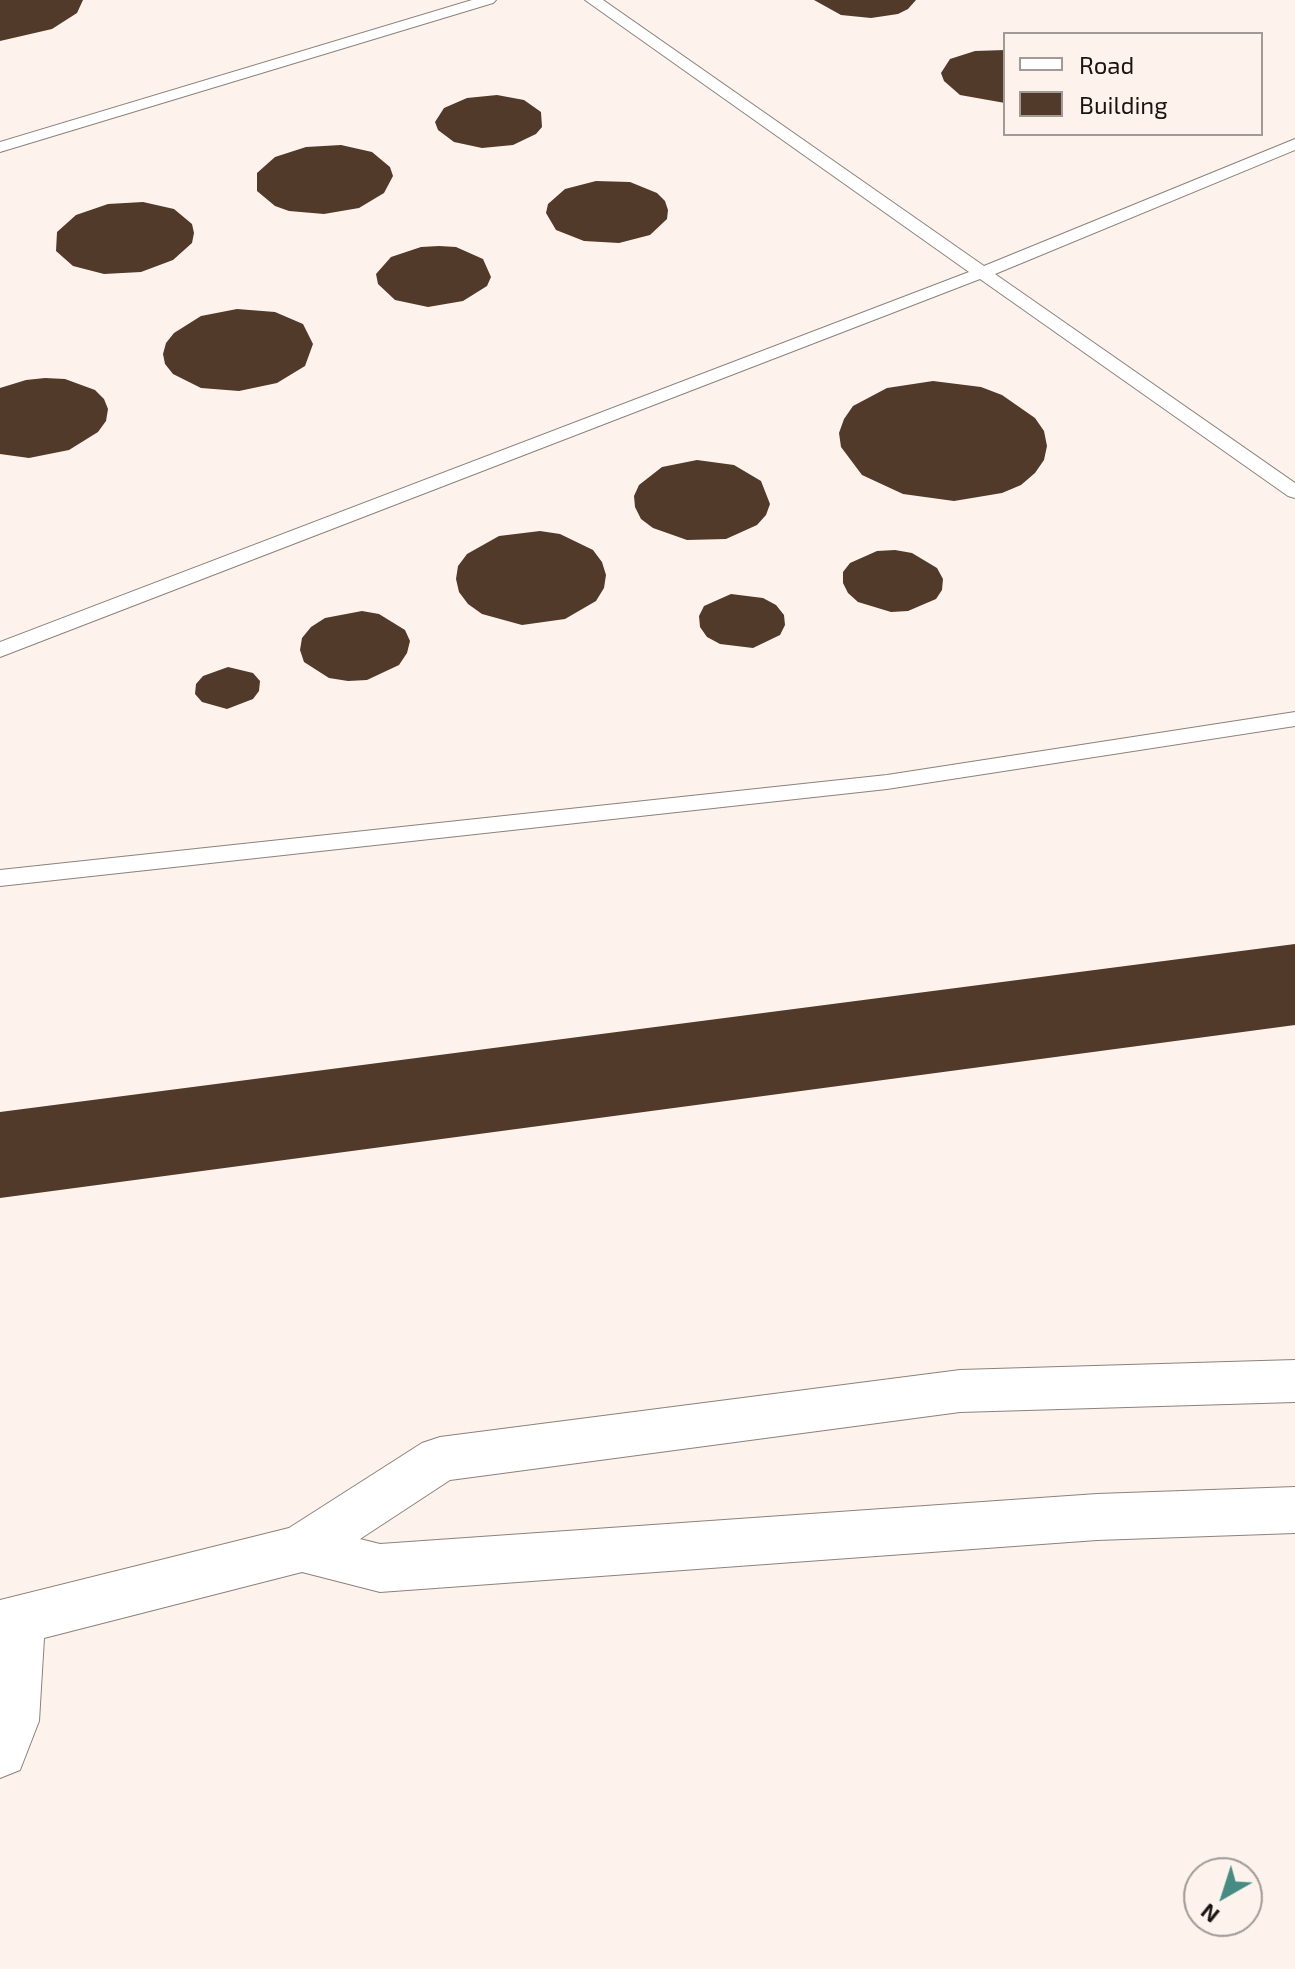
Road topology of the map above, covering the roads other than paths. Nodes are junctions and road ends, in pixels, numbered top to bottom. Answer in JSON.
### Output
{"nodes":[{"id":1,"x":488,"y":0,"type":"edge"},
{"id":2,"x":593,"y":0,"type":"edge"},
{"id":3,"x":1295,"y":144,"type":"edge"},
{"id":4,"x":0,"y":147,"type":"edge"},
{"id":5,"x":981,"y":273,"type":"junction"},
{"id":6,"x":1295,"y":492,"type":"edge"},
{"id":7,"x":0,"y":650,"type":"edge"},
{"id":8,"x":1295,"y":719,"type":"edge"},
{"id":9,"x":3,"y":872,"type":"edge"},
{"id":10,"x":1295,"y":1381,"type":"edge"},
{"id":11,"x":1295,"y":1510,"type":"edge"},
{"id":12,"x":302,"y":1548,"type":"junction"},
{"id":13,"x":9,"y":1623,"type":"edge"},
{"id":14,"x":0,"y":1751,"type":"edge"}],
"edges":[{"from":1,"to":4,"type":"lane"},
{"from":2,"to":5,"type":"lane"},
{"from":3,"to":5,"type":"lane"},
{"from":5,"to":6,"type":"lane"},
{"from":5,"to":7,"type":"lane"},
{"from":8,"to":9,"type":"lane"},
{"from":10,"to":12,"type":"street"},
{"from":11,"to":12,"type":"street"},
{"from":12,"to":13,"type":"street"},
{"from":13,"to":14,"type":"street"}]}
